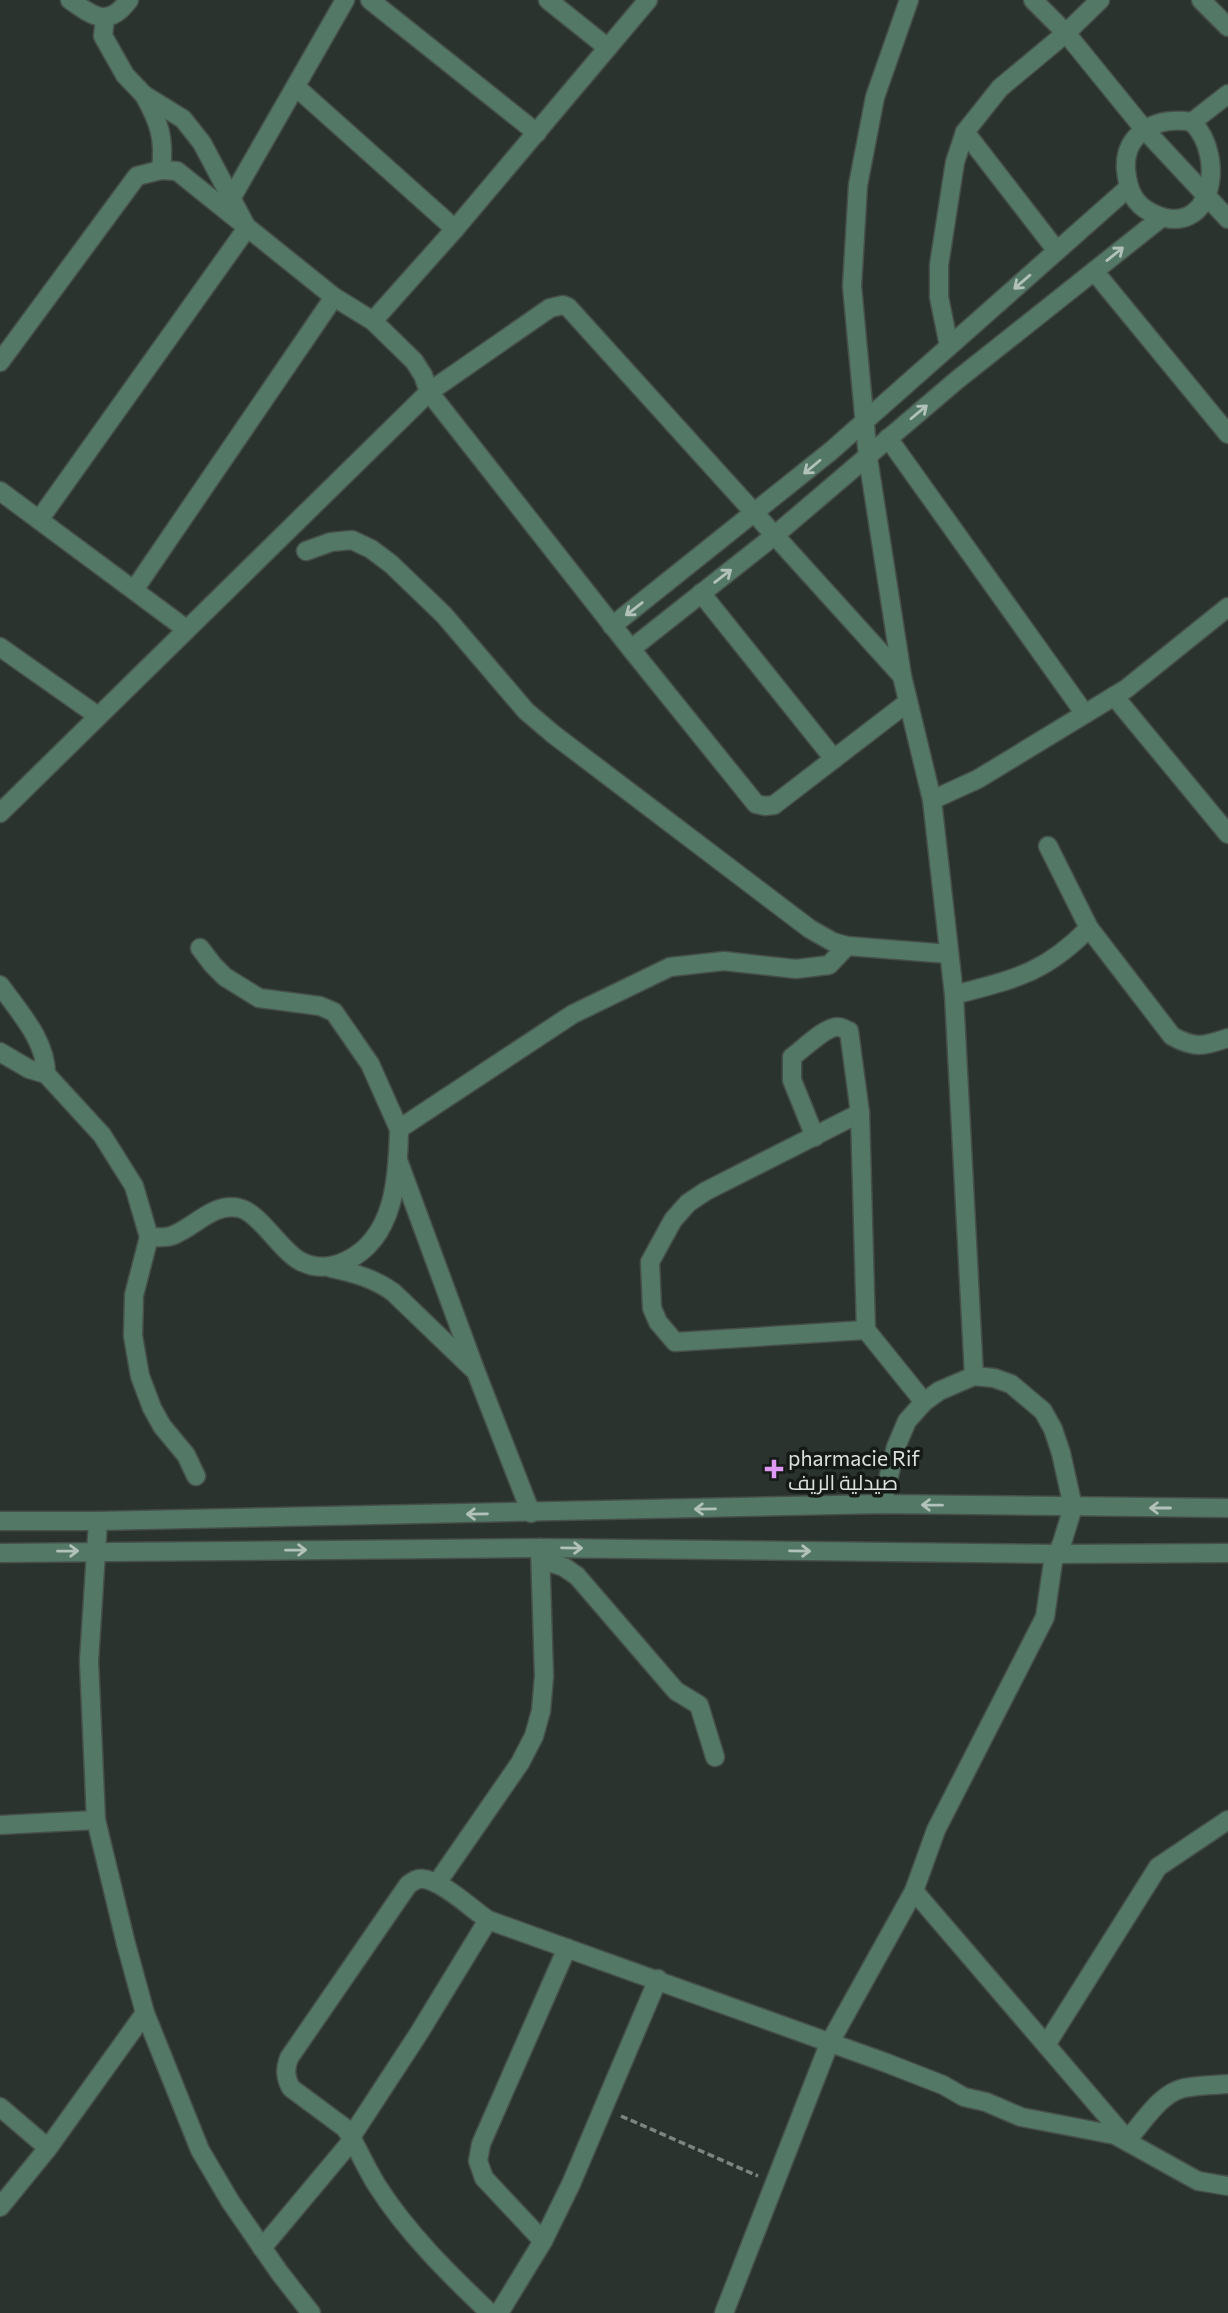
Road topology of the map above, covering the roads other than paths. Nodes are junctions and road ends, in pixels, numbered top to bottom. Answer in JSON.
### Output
{"nodes":[{"id":1,"x":70,"y":0,"type":"edge"},
{"id":2,"x":129,"y":0,"type":"edge"},
{"id":3,"x":345,"y":0,"type":"edge"},
{"id":4,"x":370,"y":0,"type":"edge"},
{"id":5,"x":548,"y":0,"type":"edge"},
{"id":6,"x":648,"y":0,"type":"edge"},
{"id":7,"x":909,"y":0,"type":"edge"},
{"id":8,"x":1033,"y":0,"type":"edge"},
{"id":9,"x":1100,"y":0,"type":"edge"},
{"id":10,"x":1201,"y":0,"type":"edge"},
{"id":11,"x":105,"y":18,"type":"junction"},
{"id":12,"x":1228,"y":27,"type":"edge"},
{"id":13,"x":1066,"y":33,"type":"junction"},
{"id":14,"x":608,"y":48,"type":"junction"},
{"id":15,"x":296,"y":87,"type":"junction"},
{"id":16,"x":144,"y":94,"type":"junction"},
{"id":17,"x":1228,"y":94,"type":"edge"},
{"id":18,"x":1192,"y":122,"type":"junction"},
{"id":19,"x":1144,"y":129,"type":"junction"},
{"id":20,"x":965,"y":132,"type":"junction"},
{"id":21,"x":537,"y":133,"type":"junction"},
{"id":22,"x":1226,"y":155,"type":"edge"},
{"id":23,"x":161,"y":170,"type":"junction"},
{"id":24,"x":1128,"y":188,"type":"junction"},
{"id":25,"x":232,"y":197,"type":"junction"},
{"id":26,"x":1212,"y":203,"type":"junction"},
{"id":27,"x":1161,"y":218,"type":"junction"},
{"id":28,"x":1228,"y":219,"type":"edge"},
{"id":29,"x":247,"y":228,"type":"junction"},
{"id":30,"x":455,"y":229,"type":"junction"},
{"id":31,"x":1057,"y":251,"type":"junction"},
{"id":32,"x":1094,"y":271,"type":"junction"},
{"id":33,"x":334,"y":297,"type":"junction"},
{"id":34,"x":373,"y":321,"type":"junction"},
{"id":35,"x":949,"y":346,"type":"junction"},
{"id":36,"x":0,"y":362,"type":"edge"},
{"id":37,"x":429,"y":392,"type":"junction"},
{"id":38,"x":864,"y":423,"type":"junction"},
{"id":39,"x":1227,"y":429,"type":"edge"},
{"id":40,"x":888,"y":438,"type":"junction"},
{"id":41,"x":868,"y":458,"type":"junction"},
{"id":42,"x":0,"y":491,"type":"edge"},
{"id":43,"x":755,"y":514,"type":"junction"},
{"id":44,"x":39,"y":520,"type":"junction"},
{"id":45,"x":774,"y":536,"type":"junction"},
{"id":46,"x":306,"y":551,"type":"dead end"},
{"id":47,"x":134,"y":590,"type":"junction"},
{"id":48,"x":701,"y":593,"type":"junction"},
{"id":49,"x":1228,"y":607,"type":"edge"},
{"id":50,"x":612,"y":626,"type":"junction"},
{"id":51,"x":186,"y":629,"type":"junction"},
{"id":52,"x":0,"y":647,"type":"edge"},
{"id":53,"x":631,"y":649,"type":"junction"},
{"id":54,"x":902,"y":676,"type":"junction"},
{"id":55,"x":1114,"y":696,"type":"junction"},
{"id":56,"x":908,"y":702,"type":"junction"},
{"id":57,"x":1084,"y":714,"type":"junction"},
{"id":58,"x":98,"y":716,"type":"junction"},
{"id":59,"x":834,"y":759,"type":"junction"},
{"id":60,"x":932,"y":800,"type":"junction"},
{"id":61,"x":0,"y":813,"type":"edge"},
{"id":62,"x":1228,"y":834,"type":"edge"},
{"id":63,"x":1048,"y":846,"type":"dead end"},
{"id":64,"x":1089,"y":928,"type":"junction"},
{"id":65,"x":847,"y":946,"type":"junction"},
{"id":66,"x":200,"y":948,"type":"dead end"},
{"id":67,"x":949,"y":954,"type":"junction"},
{"id":68,"x":0,"y":985,"type":"edge"},
{"id":69,"x":954,"y":995,"type":"junction"},
{"id":70,"x":1228,"y":1038,"type":"edge"},
{"id":71,"x":0,"y":1052,"type":"edge"},
{"id":72,"x":46,"y":1074,"type":"junction"},
{"id":73,"x":860,"y":1113,"type":"junction"},
{"id":74,"x":399,"y":1129,"type":"junction"},
{"id":75,"x":815,"y":1137,"type":"junction"},
{"id":76,"x":398,"y":1160,"type":"junction"},
{"id":77,"x":149,"y":1237,"type":"junction"},
{"id":78,"x":331,"y":1268,"type":"junction"},
{"id":79,"x":866,"y":1329,"type":"junction"},
{"id":80,"x":476,"y":1372,"type":"junction"},
{"id":81,"x":974,"y":1376,"type":"junction"},
{"id":82,"x":924,"y":1402,"type":"junction"},
{"id":83,"x":195,"y":1476,"type":"dead end"},
{"id":84,"x":882,"y":1504,"type":"junction"},
{"id":85,"x":1073,"y":1507,"type":"junction"},
{"id":86,"x":1228,"y":1508,"type":"edge"},
{"id":87,"x":531,"y":1513,"type":"junction"},
{"id":88,"x":0,"y":1521,"type":"edge"},
{"id":89,"x":19,"y":1521,"type":"junction"},
{"id":90,"x":98,"y":1521,"type":"junction"},
{"id":91,"x":96,"y":1550,"type":"junction"},
{"id":92,"x":9,"y":1552,"type":"edge"},
{"id":93,"x":1228,"y":1553,"type":"edge"},
{"id":94,"x":540,"y":1554,"type":"junction"},
{"id":95,"x":1057,"y":1555,"type":"junction"},
{"id":96,"x":715,"y":1757,"type":"dead end"},
{"id":97,"x":96,"y":1820,"type":"junction"},
{"id":98,"x":1228,"y":1820,"type":"edge"},
{"id":99,"x":0,"y":1825,"type":"edge"},
{"id":100,"x":438,"y":1883,"type":"junction"},
{"id":101,"x":914,"y":1891,"type":"junction"},
{"id":102,"x":488,"y":1920,"type":"junction"},
{"id":103,"x":567,"y":1948,"type":"junction"},
{"id":104,"x":657,"y":1979,"type":"junction"},
{"id":105,"x":145,"y":2013,"type":"junction"},
{"id":106,"x":829,"y":2044,"type":"junction"},
{"id":107,"x":1046,"y":2045,"type":"junction"},
{"id":108,"x":1228,"y":2084,"type":"edge"},
{"id":109,"x":0,"y":2107,"type":"edge"},
{"id":110,"x":351,"y":2137,"type":"junction"},
{"id":111,"x":1127,"y":2140,"type":"junction"},
{"id":112,"x":48,"y":2148,"type":"junction"},
{"id":113,"x":1228,"y":2186,"type":"edge"},
{"id":114,"x":0,"y":2207,"type":"edge"},
{"id":115,"x":543,"y":2241,"type":"junction"},
{"id":116,"x":262,"y":2248,"type":"junction"},
{"id":117,"x":311,"y":2313,"type":"edge"},
{"id":118,"x":490,"y":2313,"type":"edge"},
{"id":119,"x":499,"y":2313,"type":"edge"},
{"id":120,"x":724,"y":2313,"type":"edge"}],
"edges":[{"from":1,"to":11,"type":"street"},
{"from":2,"to":11,"type":"street"},
{"from":3,"to":15,"type":"street"},
{"from":4,"to":21,"type":"street"},
{"from":5,"to":14,"type":"street"},
{"from":6,"to":14,"type":"street"},
{"from":7,"to":38,"type":"street"},
{"from":8,"to":13,"type":"street"},
{"from":9,"to":13,"type":"street"},
{"from":10,"to":12,"type":"street"},
{"from":11,"to":16,"type":"street"},
{"from":13,"to":19,"type":"street"},
{"from":13,"to":20,"type":"street"},
{"from":14,"to":21,"type":"street"},
{"from":15,"to":25,"type":"street"},
{"from":15,"to":30,"type":"street"},
{"from":16,"to":23,"type":"street"},
{"from":16,"to":25,"type":"street"},
{"from":17,"to":18,"type":"street"},
{"from":18,"to":19,"type":"street"},
{"from":18,"to":22,"type":"street"},
{"from":19,"to":24,"type":"street"},
{"from":19,"to":26,"type":"street"},
{"from":20,"to":31,"type":"street"},
{"from":20,"to":35,"type":"street"},
{"from":21,"to":30,"type":"street"},
{"from":22,"to":26,"type":"street"},
{"from":23,"to":29,"type":"street"},
{"from":23,"to":36,"type":"street"},
{"from":24,"to":27,"type":"street"},
{"from":24,"to":31,"type":"street"},
{"from":25,"to":29,"type":"street"},
{"from":26,"to":27,"type":"street"},
{"from":26,"to":28,"type":"street"},
{"from":32,"to":27,"type":"street","one_way":true},
{"from":29,"to":33,"type":"street"},
{"from":29,"to":44,"type":"street"},
{"from":30,"to":34,"type":"street"},
{"from":31,"to":35,"type":"street","one_way":true},
{"from":32,"to":39,"type":"street"},
{"from":40,"to":32,"type":"street","one_way":true},
{"from":33,"to":34,"type":"street"},
{"from":33,"to":47,"type":"street"},
{"from":34,"to":37,"type":"street"},
{"from":35,"to":38,"type":"street"},
{"from":37,"to":43,"type":"street"},
{"from":37,"to":50,"type":"street"},
{"from":37,"to":51,"type":"street"},
{"from":38,"to":41,"type":"street"},
{"from":38,"to":43,"type":"street","one_way":true},
{"from":40,"to":41,"type":"street"},
{"from":40,"to":57,"type":"street"},
{"from":41,"to":45,"type":"street"},
{"from":41,"to":54,"type":"street"},
{"from":42,"to":44,"type":"street"},
{"from":43,"to":45,"type":"street"},
{"from":43,"to":50,"type":"street","one_way":true},
{"from":44,"to":47,"type":"street"},
{"from":48,"to":45,"type":"street","one_way":true},
{"from":45,"to":54,"type":"street"},
{"from":46,"to":65,"type":"street"},
{"from":47,"to":51,"type":"street"},
{"from":48,"to":53,"type":"street"},
{"from":48,"to":59,"type":"street"},
{"from":49,"to":55,"type":"street"},
{"from":50,"to":53,"type":"street"},
{"from":51,"to":58,"type":"street"},
{"from":52,"to":58,"type":"street"},
{"from":53,"to":59,"type":"street"},
{"from":54,"to":56,"type":"street"},
{"from":55,"to":57,"type":"street"},
{"from":55,"to":62,"type":"street"},
{"from":56,"to":59,"type":"street"},
{"from":56,"to":60,"type":"street"},
{"from":57,"to":60,"type":"street"},
{"from":58,"to":61,"type":"street"},
{"from":60,"to":67,"type":"street"},
{"from":63,"to":64,"type":"street"},
{"from":64,"to":69,"type":"street"},
{"from":64,"to":70,"type":"street"},
{"from":65,"to":67,"type":"street"},
{"from":65,"to":74,"type":"street"},
{"from":66,"to":74,"type":"street"},
{"from":67,"to":69,"type":"street"},
{"from":68,"to":72,"type":"street"},
{"from":69,"to":81,"type":"street"},
{"from":71,"to":72,"type":"street"},
{"from":72,"to":77,"type":"street"},
{"from":73,"to":75,"type":"street"},
{"from":73,"to":75,"type":"street"},
{"from":73,"to":79,"type":"street"},
{"from":74,"to":76,"type":"street"},
{"from":75,"to":79,"type":"street"},
{"from":76,"to":78,"type":"street"},
{"from":76,"to":80,"type":"street"},
{"from":77,"to":78,"type":"street"},
{"from":77,"to":83,"type":"street"},
{"from":78,"to":80,"type":"street"},
{"from":79,"to":82,"type":"street"},
{"from":80,"to":87,"type":"street"},
{"from":81,"to":82,"type":"street"},
{"from":81,"to":85,"type":"street"},
{"from":82,"to":84,"type":"street"},
{"from":85,"to":84,"type":"street","one_way":true},
{"from":84,"to":87,"type":"street","one_way":true},
{"from":86,"to":85,"type":"street","one_way":true},
{"from":85,"to":95,"type":"street"},
{"from":87,"to":90,"type":"street","one_way":true},
{"from":88,"to":89,"type":"street"},
{"from":89,"to":90,"type":"street"},
{"from":89,"to":92,"type":"street"},
{"from":90,"to":91,"type":"street"},
{"from":92,"to":91,"type":"street","one_way":true},
{"from":91,"to":94,"type":"street","one_way":true},
{"from":91,"to":97,"type":"street"},
{"from":93,"to":95,"type":"street"},
{"from":94,"to":95,"type":"street","one_way":true},
{"from":94,"to":96,"type":"street"},
{"from":94,"to":100,"type":"street"},
{"from":95,"to":101,"type":"street"},
{"from":97,"to":99,"type":"street"},
{"from":97,"to":105,"type":"street"},
{"from":98,"to":107,"type":"street"},
{"from":100,"to":102,"type":"street"},
{"from":100,"to":110,"type":"street"},
{"from":101,"to":106,"type":"street"},
{"from":101,"to":107,"type":"street"},
{"from":102,"to":103,"type":"street"},
{"from":102,"to":110,"type":"street"},
{"from":103,"to":104,"type":"street"},
{"from":103,"to":115,"type":"street"},
{"from":104,"to":106,"type":"street"},
{"from":104,"to":115,"type":"street"},
{"from":105,"to":112,"type":"street"},
{"from":105,"to":116,"type":"street"},
{"from":106,"to":111,"type":"street"},
{"from":106,"to":120,"type":"street"},
{"from":107,"to":111,"type":"street"},
{"from":108,"to":111,"type":"street"},
{"from":109,"to":112,"type":"street"},
{"from":110,"to":116,"type":"street"},
{"from":110,"to":118,"type":"street"},
{"from":111,"to":113,"type":"street"},
{"from":112,"to":114,"type":"street"},
{"from":115,"to":119,"type":"street"},
{"from":116,"to":117,"type":"street"}]}
